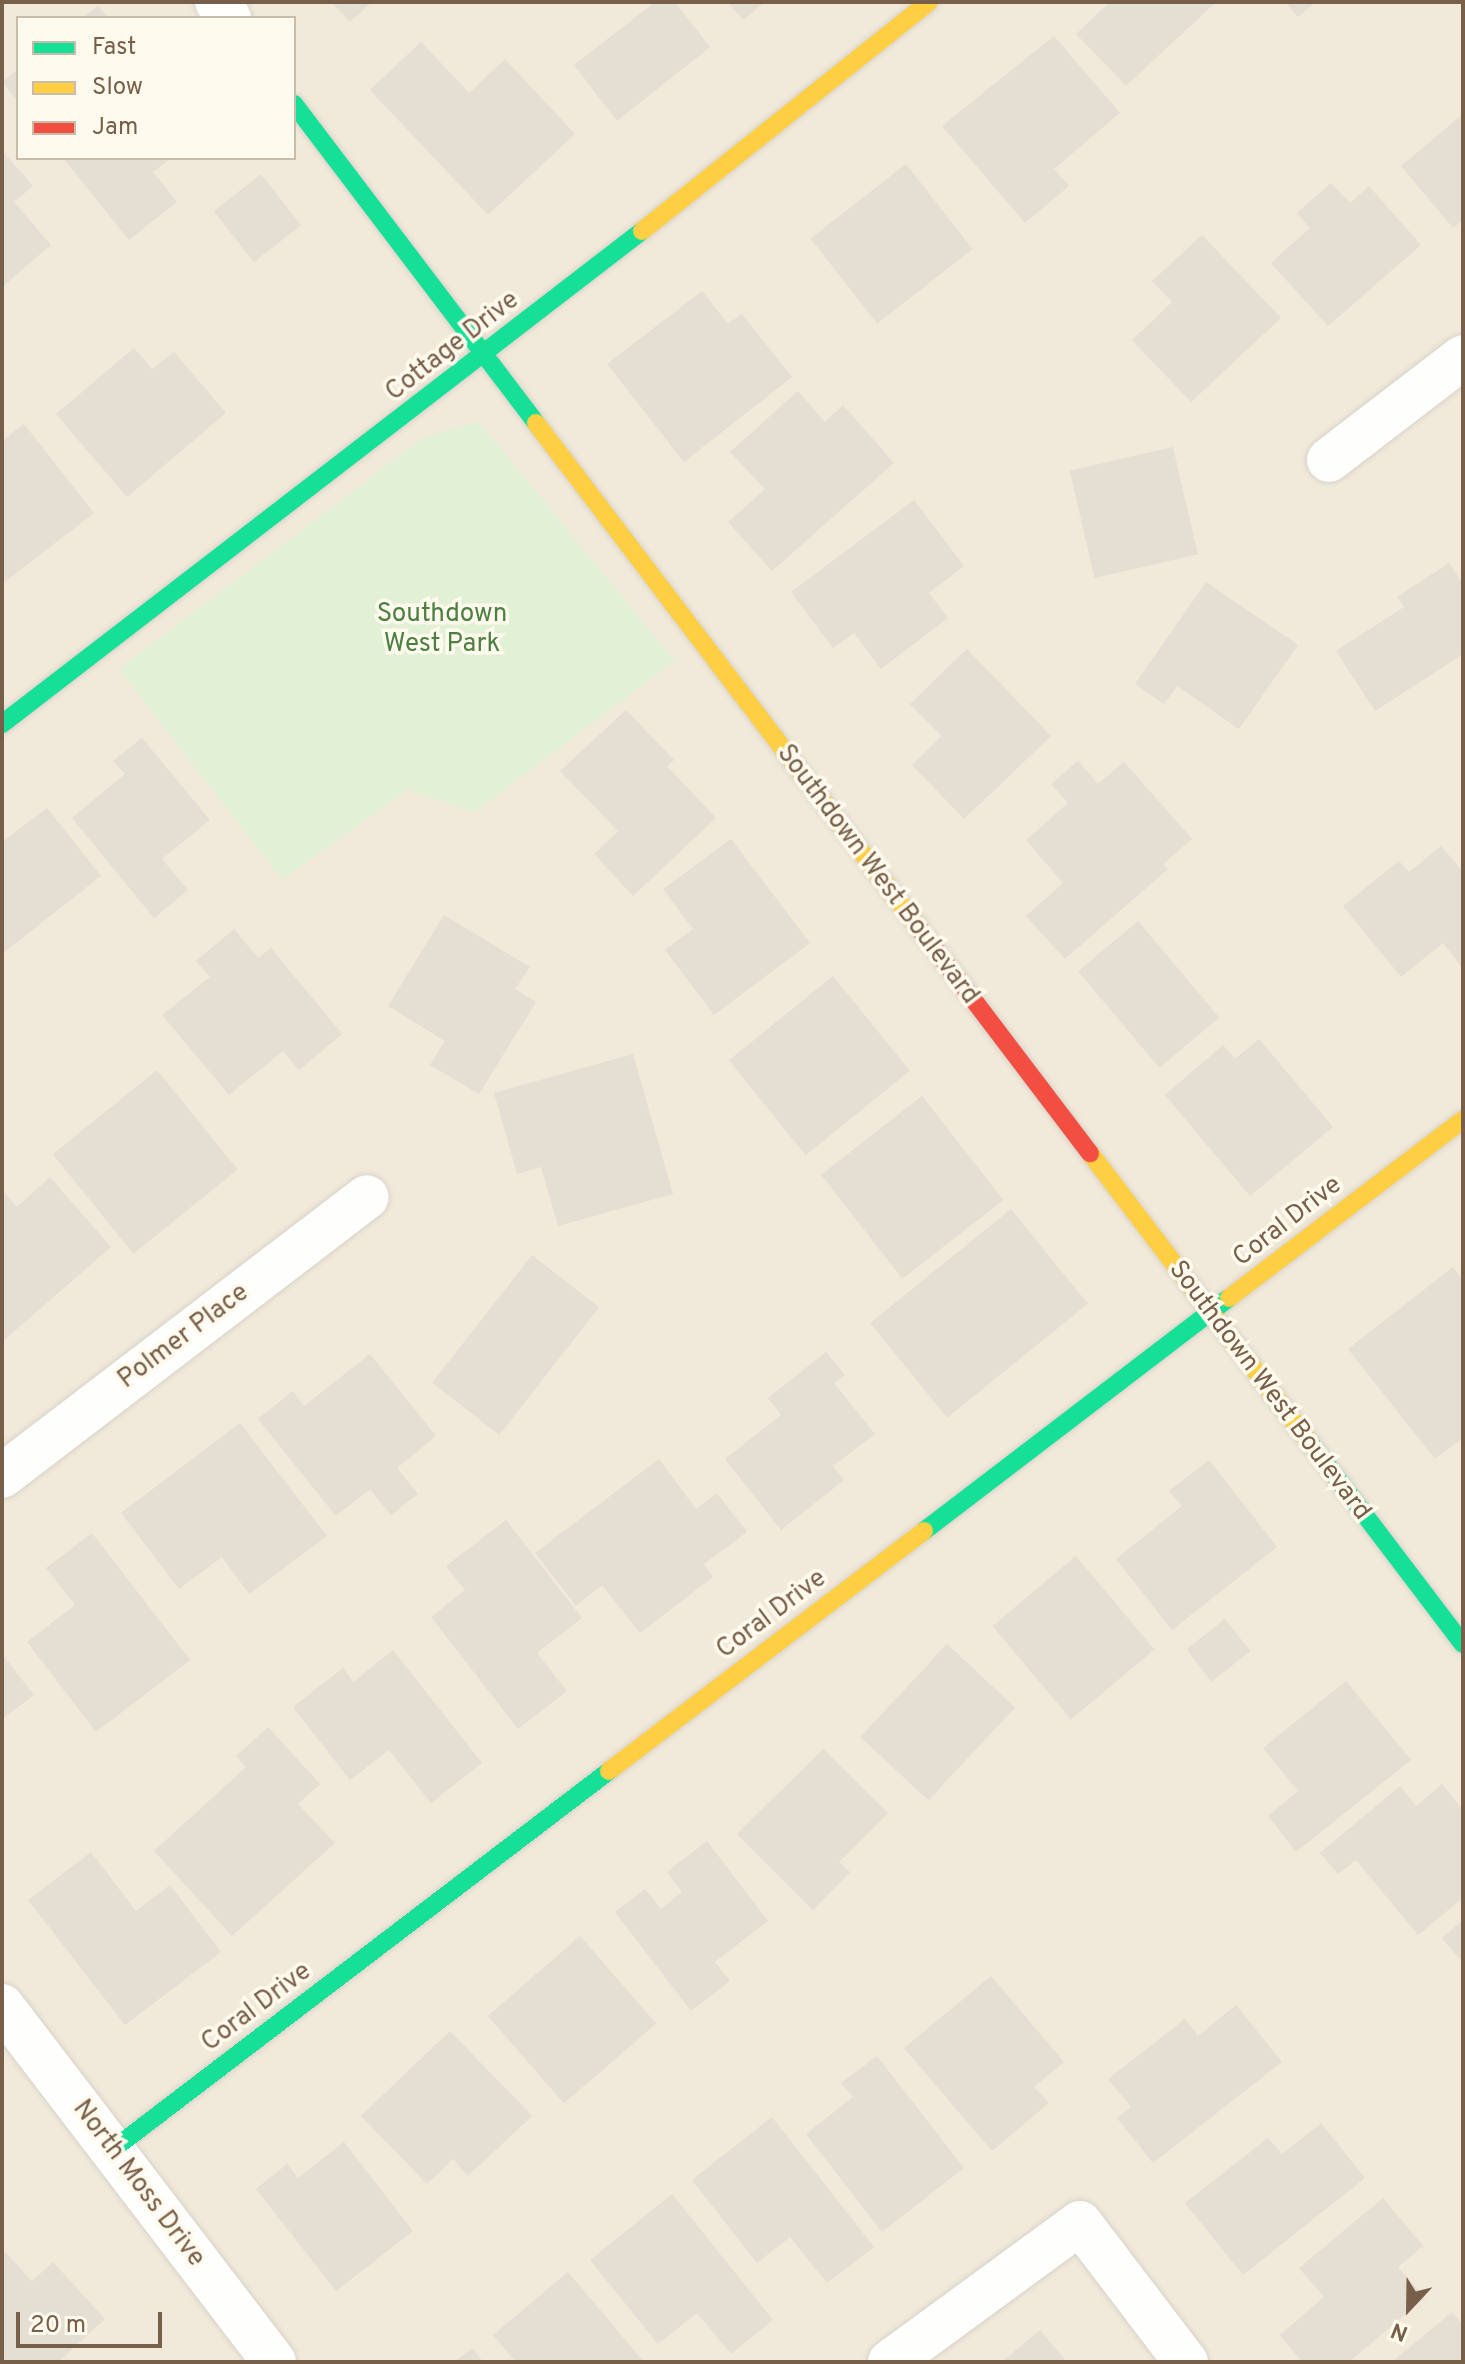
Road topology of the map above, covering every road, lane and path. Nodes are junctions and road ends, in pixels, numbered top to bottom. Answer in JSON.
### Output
{"nodes":[{"id":1,"x":929,"y":2,"type":"edge"},
{"id":2,"x":296,"y":107,"type":"edge"},
{"id":3,"x":485,"y":356,"type":"junction"},
{"id":4,"x":1463,"y":357,"type":"edge"},
{"id":5,"x":1329,"y":460,"type":"dead end"},
{"id":6,"x":2,"y":724,"type":"edge"},
{"id":7,"x":1463,"y":1120,"type":"edge"},
{"id":8,"x":367,"y":1197,"type":"dead end"},
{"id":9,"x":1210,"y":1315,"type":"junction"},
{"id":10,"x":2,"y":1476,"type":"edge"},
{"id":11,"x":1463,"y":1644,"type":"edge"},
{"id":12,"x":2,"y":2006,"type":"edge"},
{"id":13,"x":112,"y":2150,"type":"junction"},
{"id":14,"x":274,"y":2362,"type":"edge"},
{"id":15,"x":890,"y":2362,"type":"edge"},
{"id":16,"x":1186,"y":2362,"type":"edge"}],
"edges":[{"from":1,"to":3,"type":"street","name":"Cottage Drive"},
{"from":2,"to":3,"type":"street","name":"Southdown West Boulevard"},
{"from":3,"to":6,"type":"street","name":"Cottage Drive"},
{"from":3,"to":9,"type":"street","name":"Southdown West Boulevard"},
{"from":4,"to":5,"type":"street"},
{"from":7,"to":9,"type":"street","name":"Coral Drive"},
{"from":8,"to":10,"type":"street","name":"Polmer Place"},
{"from":9,"to":11,"type":"street","name":"Southdown West Boulevard"},
{"from":9,"to":13,"type":"street","name":"Coral Drive"},
{"from":12,"to":13,"type":"street","name":"North Moss Drive"},
{"from":13,"to":14,"type":"street","name":"North Moss Drive"},
{"from":15,"to":16,"type":"street"}]}
